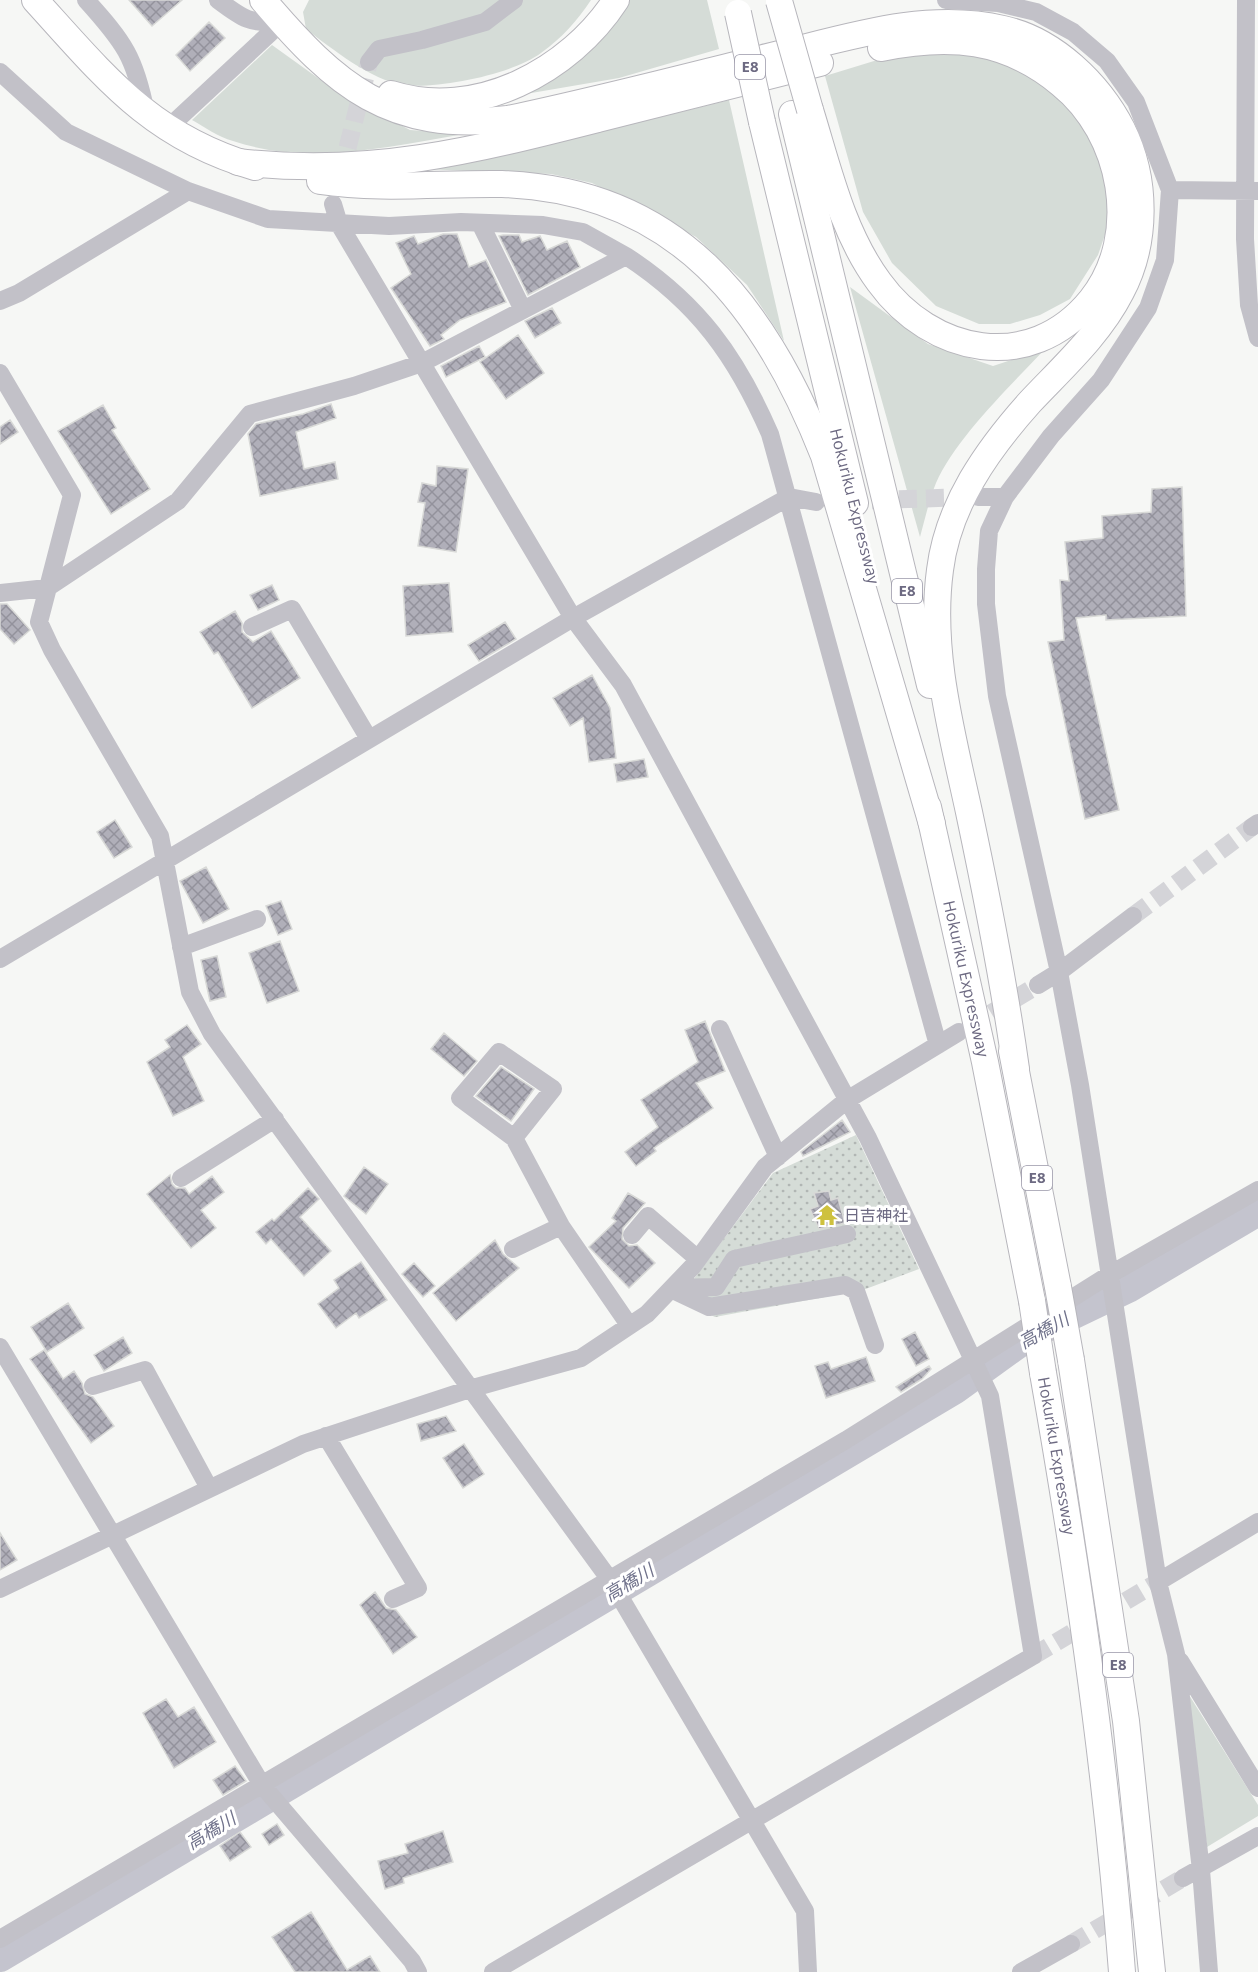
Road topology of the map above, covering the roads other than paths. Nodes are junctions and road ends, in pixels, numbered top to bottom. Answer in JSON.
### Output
{"nodes":[{"id":1,"x":35,"y":0,"type":"edge"},
{"id":2,"x":86,"y":0,"type":"edge"},
{"id":3,"x":218,"y":0,"type":"edge"},
{"id":4,"x":263,"y":0,"type":"edge"},
{"id":5,"x":514,"y":0,"type":"edge"},
{"id":6,"x":616,"y":0,"type":"edge"},
{"id":7,"x":946,"y":0,"type":"edge"},
{"id":8,"x":1246,"y":0,"type":"edge"},
{"id":9,"x":773,"y":2,"type":"edge"},
{"id":10,"x":737,"y":7,"type":"edge"},
{"id":11,"x":282,"y":22,"type":"junction"},
{"id":12,"x":300,"y":42,"type":"junction"},
{"id":13,"x":369,"y":62,"type":"tunnel mouth"},
{"id":14,"x":0,"y":72,"type":"edge"},
{"id":15,"x":801,"y":112,"type":"junction"},
{"id":16,"x":146,"y":113,"type":"junction"},
{"id":17,"x":167,"y":129,"type":"junction"},
{"id":18,"x":238,"y":162,"type":"junction"},
{"id":19,"x":1170,"y":190,"type":"junction"},
{"id":20,"x":1251,"y":190,"type":"edge"},
{"id":21,"x":188,"y":191,"type":"junction"},
{"id":22,"x":333,"y":204,"type":"dead end"},
{"id":23,"x":339,"y":224,"type":"junction"},
{"id":24,"x":480,"y":224,"type":"junction"},
{"id":25,"x":626,"y":256,"type":"junction"},
{"id":26,"x":0,"y":301,"type":"edge"},
{"id":27,"x":523,"y":310,"type":"junction"},
{"id":28,"x":1258,"y":338,"type":"edge"},
{"id":29,"x":422,"y":363,"type":"junction"},
{"id":30,"x":0,"y":374,"type":"edge"},
{"id":31,"x":789,"y":497,"type":"junction"},
{"id":32,"x":978,"y":497,"type":"tunnel mouth"},
{"id":33,"x":1005,"y":497,"type":"junction"},
{"id":34,"x":816,"y":502,"type":"dead end"},
{"id":35,"x":47,"y":588,"type":"junction"},
{"id":36,"x":0,"y":593,"type":"edge"},
{"id":37,"x":573,"y":618,"type":"junction"},
{"id":38,"x":252,"y":627,"type":"dead end"},
{"id":39,"x":369,"y":739,"type":"junction"},
{"id":40,"x":932,"y":824,"type":"junction"},
{"id":41,"x":165,"y":860,"type":"junction"},
{"id":42,"x":1133,"y":916,"type":"tunnel mouth"},
{"id":43,"x":257,"y":919,"type":"dead end"},
{"id":44,"x":181,"y":947,"type":"junction"},
{"id":45,"x":0,"y":959,"type":"edge"},
{"id":46,"x":1059,"y":972,"type":"junction"},
{"id":47,"x":1038,"y":985,"type":"tunnel mouth"},
{"id":48,"x":720,"y":1029,"type":"dead end"},
{"id":49,"x":959,"y":1032,"type":"tunnel mouth"},
{"id":50,"x":938,"y":1045,"type":"junction"},
{"id":51,"x":1016,"y":1069,"type":"junction"},
{"id":52,"x":847,"y":1100,"type":"junction"},
{"id":53,"x":275,"y":1119,"type":"junction"},
{"id":54,"x":514,"y":1138,"type":"junction"},
{"id":55,"x":778,"y":1157,"type":"junction"},
{"id":56,"x":181,"y":1178,"type":"dead end"},
{"id":57,"x":1258,"y":1190,"type":"edge"},
{"id":58,"x":561,"y":1226,"type":"junction"},
{"id":59,"x":847,"y":1234,"type":"dead end"},
{"id":60,"x":632,"y":1235,"type":"dead end"},
{"id":61,"x":513,"y":1249,"type":"dead end"},
{"id":62,"x":698,"y":1259,"type":"junction"},
{"id":63,"x":1109,"y":1275,"type":"junction"},
{"id":64,"x":670,"y":1288,"type":"junction"},
{"id":65,"x":629,"y":1325,"type":"junction"},
{"id":66,"x":875,"y":1345,"type":"dead end"},
{"id":67,"x":1,"y":1352,"type":"edge"},
{"id":68,"x":975,"y":1361,"type":"junction"},
{"id":69,"x":93,"y":1386,"type":"dead end"},
{"id":70,"x":472,"y":1388,"type":"junction"},
{"id":71,"x":326,"y":1436,"type":"junction"},
{"id":72,"x":209,"y":1488,"type":"junction"},
{"id":73,"x":1258,"y":1522,"type":"edge"},
{"id":74,"x":111,"y":1535,"type":"junction"},
{"id":75,"x":610,"y":1580,"type":"junction"},
{"id":76,"x":1158,"y":1582,"type":"junction"},
{"id":77,"x":0,"y":1589,"type":"edge"},
{"id":78,"x":393,"y":1599,"type":"dead end"},
{"id":79,"x":1176,"y":1654,"type":"junction"},
{"id":80,"x":262,"y":1785,"type":"junction"},
{"id":81,"x":1258,"y":1788,"type":"edge"},
{"id":82,"x":751,"y":1822,"type":"junction"},
{"id":83,"x":1258,"y":1836,"type":"edge"},
{"id":84,"x":1201,"y":1870,"type":"junction"},
{"id":85,"x":1184,"y":1878,"type":"tunnel mouth"},
{"id":86,"x":0,"y":1939,"type":"edge"},
{"id":87,"x":1071,"y":1944,"type":"tunnel mouth"},
{"id":88,"x":417,"y":1972,"type":"edge"},
{"id":89,"x":493,"y":1972,"type":"edge"},
{"id":90,"x":808,"y":1972,"type":"edge"},
{"id":91,"x":1021,"y":1972,"type":"edge"},
{"id":92,"x":1122,"y":1972,"type":"edge"},
{"id":93,"x":1152,"y":1972,"type":"edge"},
{"id":94,"x":1209,"y":1972,"type":"edge"}],
"edges":[{"from":1,"to":16,"type":"highway"},
{"from":2,"to":16,"type":"street"},
{"from":3,"to":11,"type":"street"},
{"from":4,"to":11,"type":"highway"},
{"from":5,"to":13,"type":"street"},
{"from":6,"to":12,"type":"highway"},
{"from":7,"to":19,"type":"street"},
{"from":8,"to":20,"type":"street"},
{"from":9,"to":15,"type":"highway","name":"Hokuriku Expressway","number":"E8"},
{"from":10,"to":40,"type":"highway","name":"Hokuriku Expressway","number":"E8","bridge":true},
{"from":11,"to":12,"type":"highway"},
{"from":11,"to":17,"type":"street"},
{"from":12,"to":51,"type":"highway"},
{"from":14,"to":21,"type":"street"},
{"from":15,"to":18,"type":"highway"},
{"from":15,"to":51,"type":"highway","name":"Hokuriku Expressway","number":"E8"},
{"from":16,"to":17,"type":"highway"},
{"from":17,"to":18,"type":"highway"},
{"from":18,"to":40,"type":"highway"},
{"from":19,"to":20,"type":"street"},
{"from":19,"to":33,"type":"street"},
{"from":20,"to":28,"type":"street"},
{"from":21,"to":23,"type":"street"},
{"from":21,"to":26,"type":"street"},
{"from":22,"to":23,"type":"street"},
{"from":23,"to":24,"type":"street"},
{"from":23,"to":29,"type":"street"},
{"from":24,"to":25,"type":"street"},
{"from":24,"to":27,"type":"street"},
{"from":25,"to":27,"type":"street"},
{"from":25,"to":31,"type":"street"},
{"from":27,"to":29,"type":"street"},
{"from":29,"to":35,"type":"street"},
{"from":29,"to":37,"type":"street"},
{"from":30,"to":35,"type":"street"},
{"from":31,"to":34,"type":"street"},
{"from":31,"to":37,"type":"street"},
{"from":31,"to":50,"type":"street"},
{"from":32,"to":33,"type":"street"},
{"from":33,"to":46,"type":"street"},
{"from":35,"to":36,"type":"street"},
{"from":35,"to":41,"type":"street"},
{"from":37,"to":39,"type":"street"},
{"from":37,"to":52,"type":"street"},
{"from":38,"to":39,"type":"street"},
{"from":39,"to":41,"type":"street"},
{"from":40,"to":92,"type":"highway","name":"Hokuriku Expressway","number":"E8","bridge":true},
{"from":41,"to":44,"type":"street"},
{"from":41,"to":45,"type":"street"},
{"from":42,"to":46,"type":"street"},
{"from":43,"to":44,"type":"street"},
{"from":44,"to":53,"type":"street"},
{"from":46,"to":47,"type":"street"},
{"from":46,"to":63,"type":"street"},
{"from":48,"to":55,"type":"street"},
{"from":49,"to":50,"type":"street"},
{"from":50,"to":52,"type":"street"},
{"from":51,"to":93,"type":"highway","name":"Hokuriku Expressway","number":"E8","bridge":true},
{"from":52,"to":55,"type":"street"},
{"from":52,"to":68,"type":"street"},
{"from":53,"to":56,"type":"street"},
{"from":53,"to":70,"type":"street"},
{"from":54,"to":54,"type":"street"},
{"from":54,"to":58,"type":"street"},
{"from":55,"to":62,"type":"street"},
{"from":57,"to":63,"type":"street"},
{"from":58,"to":61,"type":"street"},
{"from":58,"to":65,"type":"street"},
{"from":59,"to":64,"type":"street"},
{"from":60,"to":62,"type":"street"},
{"from":62,"to":64,"type":"street"},
{"from":63,"to":68,"type":"street"},
{"from":63,"to":76,"type":"street"},
{"from":64,"to":65,"type":"street"},
{"from":64,"to":66,"type":"street"},
{"from":65,"to":70,"type":"street"},
{"from":67,"to":74,"type":"street"},
{"from":68,"to":75,"type":"street"},
{"from":68,"to":82,"type":"street"},
{"from":69,"to":72,"type":"street"},
{"from":70,"to":71,"type":"street"},
{"from":70,"to":75,"type":"street"},
{"from":71,"to":72,"type":"street"},
{"from":71,"to":78,"type":"street"},
{"from":72,"to":74,"type":"street"},
{"from":73,"to":76,"type":"street"},
{"from":74,"to":77,"type":"street"},
{"from":74,"to":80,"type":"street"},
{"from":75,"to":80,"type":"street"},
{"from":75,"to":82,"type":"street"},
{"from":76,"to":79,"type":"street"},
{"from":79,"to":81,"type":"street"},
{"from":79,"to":84,"type":"street"},
{"from":80,"to":86,"type":"street"},
{"from":80,"to":88,"type":"street"},
{"from":82,"to":89,"type":"street"},
{"from":82,"to":90,"type":"street"},
{"from":83,"to":84,"type":"street"},
{"from":84,"to":85,"type":"street"},
{"from":84,"to":94,"type":"street"},
{"from":87,"to":91,"type":"street"}]}
